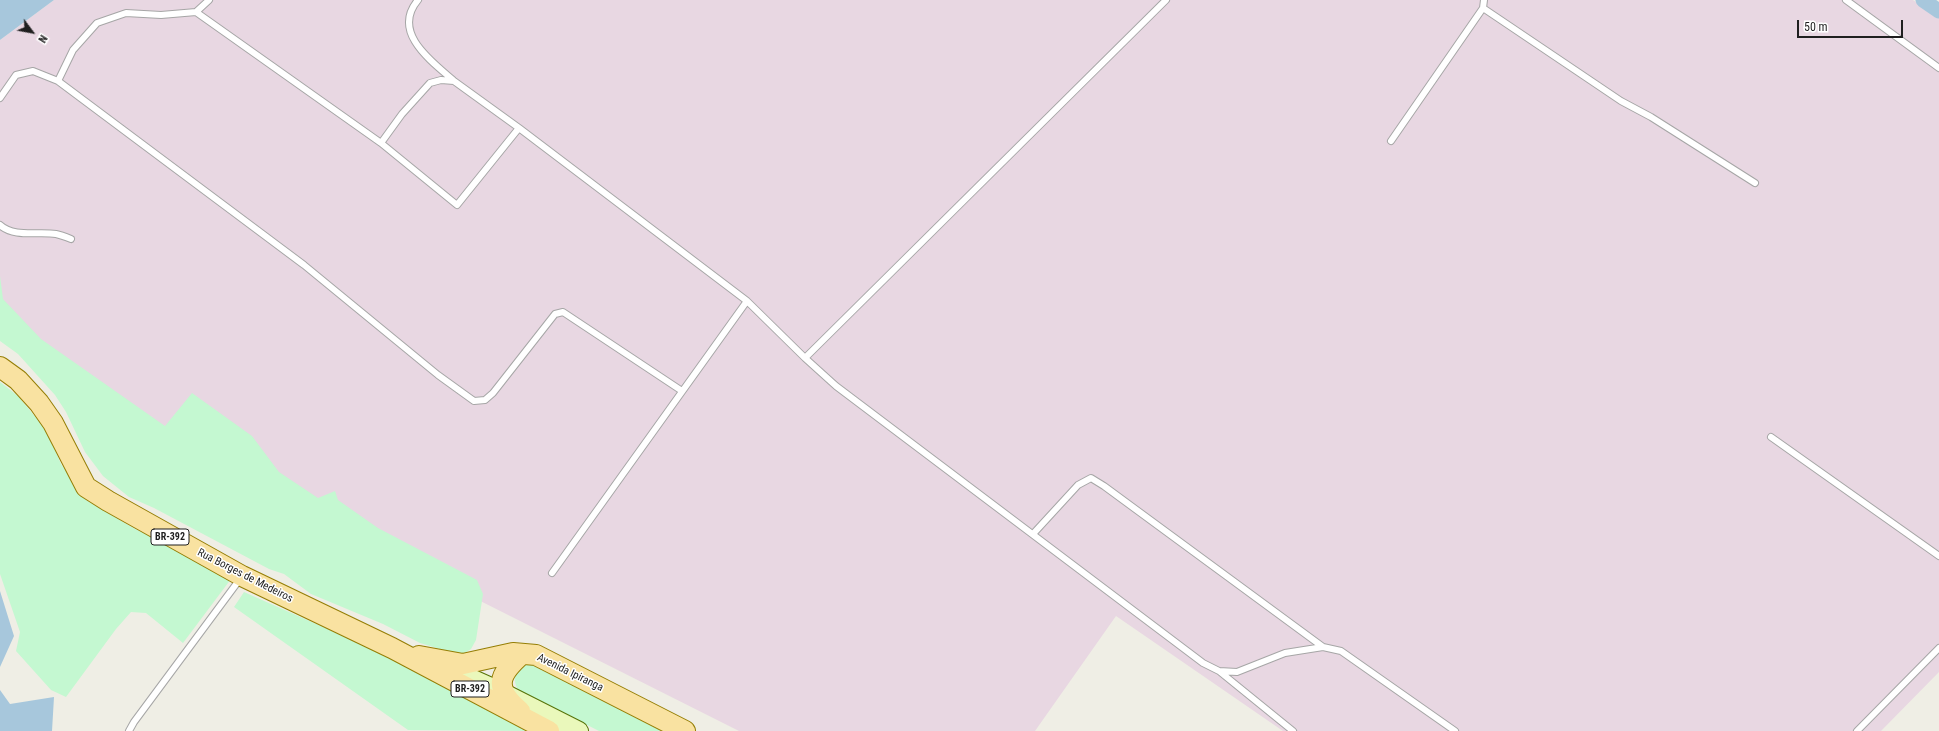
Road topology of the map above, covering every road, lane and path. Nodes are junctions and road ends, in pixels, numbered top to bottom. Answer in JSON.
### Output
{"nodes":[{"id":1,"x":209,"y":0,"type":"edge"},
{"id":2,"x":418,"y":0,"type":"edge"},
{"id":3,"x":1166,"y":0,"type":"edge"},
{"id":4,"x":1484,"y":0,"type":"edge"},
{"id":5,"x":1846,"y":0,"type":"edge"},
{"id":6,"x":1483,"y":8,"type":"junction"},
{"id":7,"x":196,"y":12,"type":"junction"},
{"id":8,"x":1939,"y":68,"type":"edge"},
{"id":9,"x":58,"y":81,"type":"junction"},
{"id":10,"x":454,"y":81,"type":"junction"},
{"id":11,"x":0,"y":98,"type":"edge"},
{"id":12,"x":519,"y":128,"type":"junction"},
{"id":13,"x":1391,"y":142,"type":"dead end"},
{"id":14,"x":381,"y":143,"type":"junction"},
{"id":15,"x":1755,"y":183,"type":"dead end"},
{"id":16,"x":0,"y":225,"type":"edge"},
{"id":17,"x":71,"y":239,"type":"dead end"},
{"id":18,"x":747,"y":301,"type":"junction"},
{"id":19,"x":805,"y":358,"type":"junction"},
{"id":20,"x":0,"y":367,"type":"edge"},
{"id":21,"x":682,"y":391,"type":"junction"},
{"id":22,"x":1771,"y":437,"type":"dead end"},
{"id":23,"x":1033,"y":534,"type":"junction"},
{"id":24,"x":1939,"y":556,"type":"edge"},
{"id":25,"x":552,"y":573,"type":"dead end"},
{"id":26,"x":242,"y":576,"type":"junction"},
{"id":27,"x":1323,"y":647,"type":"junction"},
{"id":28,"x":392,"y":648,"type":"junction"},
{"id":29,"x":1939,"y":648,"type":"edge"},
{"id":30,"x":522,"y":654,"type":"junction"},
{"id":31,"x":423,"y":657,"type":"junction"},
{"id":32,"x":1219,"y":671,"type":"junction"},
{"id":33,"x":502,"y":692,"type":"junction"},
{"id":34,"x":130,"y":731,"type":"edge"},
{"id":35,"x":549,"y":731,"type":"edge"},
{"id":36,"x":561,"y":731,"type":"edge"},
{"id":37,"x":579,"y":731,"type":"edge"},
{"id":38,"x":686,"y":731,"type":"edge"},
{"id":39,"x":1293,"y":731,"type":"edge"},
{"id":40,"x":1455,"y":731,"type":"edge"},
{"id":41,"x":1857,"y":731,"type":"edge"}],
"edges":[{"from":1,"to":7,"type":"lane"},
{"from":2,"to":10,"type":"lane"},
{"from":3,"to":19,"type":"lane"},
{"from":4,"to":6,"type":"lane"},
{"from":5,"to":8,"type":"lane"},
{"from":6,"to":13,"type":"lane"},
{"from":6,"to":15,"type":"lane"},
{"from":7,"to":9,"type":"lane"},
{"from":7,"to":14,"type":"lane"},
{"from":9,"to":11,"type":"lane"},
{"from":9,"to":21,"type":"lane"},
{"from":10,"to":12,"type":"lane"},
{"from":10,"to":14,"type":"lane"},
{"from":12,"to":14,"type":"lane"},
{"from":12,"to":18,"type":"lane"},
{"from":16,"to":17,"type":"lane"},
{"from":18,"to":19,"type":"lane"},
{"from":18,"to":21,"type":"lane"},
{"from":19,"to":23,"type":"lane"},
{"from":20,"to":26,"type":"main road","name":"Rua Borges de Medeiros","number":"BR-392"},
{"from":21,"to":25,"type":"lane"},
{"from":22,"to":24,"type":"lane"},
{"from":23,"to":27,"type":"lane"},
{"from":23,"to":32,"type":"lane"},
{"from":26,"to":28,"type":"main road","name":"Rua Borges de Medeiros","number":"BR-392"},
{"from":26,"to":34,"type":"lane"},
{"from":27,"to":32,"type":"lane"},
{"from":27,"to":40,"type":"lane"},
{"from":28,"to":31,"type":"main road","name":"Rua Borges de Medeiros","number":"BR-392"},
{"from":28,"to":35,"type":"main road","name":"Rua Borges de Medeiros","number":"BR-392"},
{"from":29,"to":41,"type":"lane"},
{"from":30,"to":31,"type":"main road","name":"Avenida Ipiranga"},
{"from":30,"to":33,"type":"main road"},
{"from":30,"to":38,"type":"main road","name":"Avenida Ipiranga"},
{"from":31,"to":33,"type":"main road","name":"Rua Borges de Medeiros","number":"BR-392"},
{"from":32,"to":39,"type":"lane"},
{"from":33,"to":36,"type":"main road"},
{"from":33,"to":37,"type":"main road","name":"Rua Borges de Medeiros","number":"BR-392"}]}
